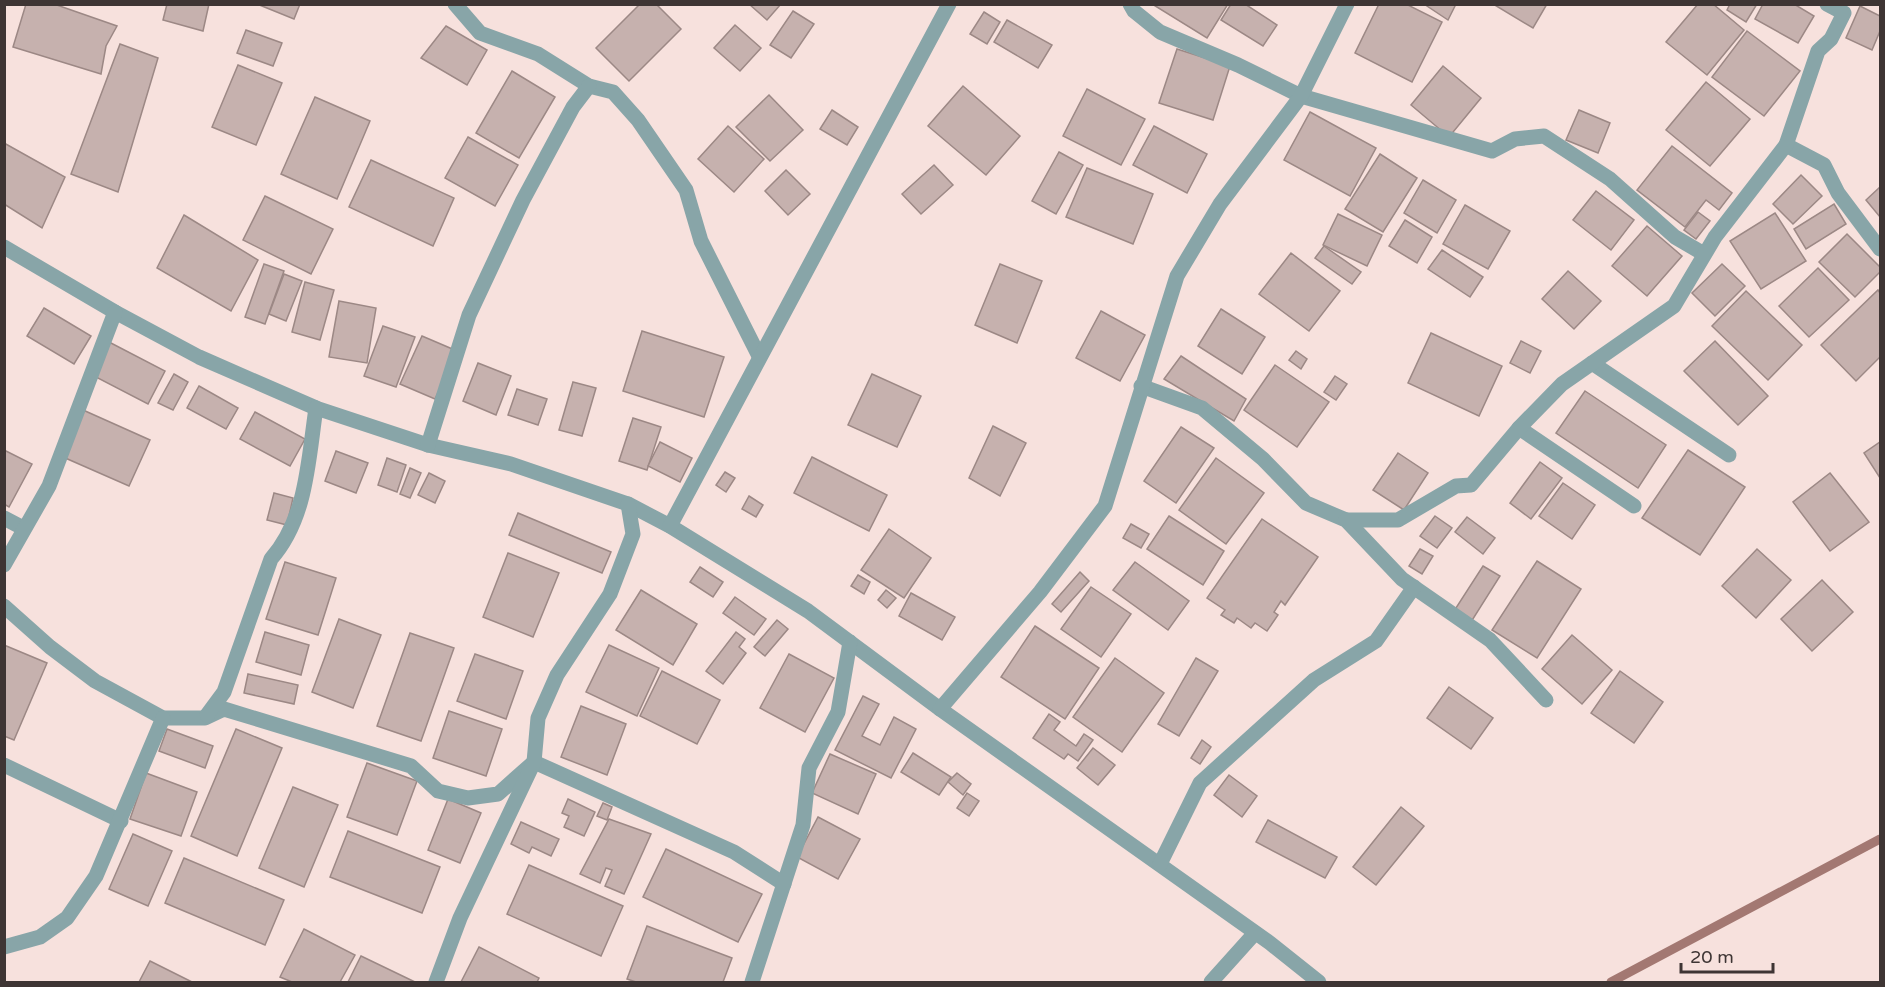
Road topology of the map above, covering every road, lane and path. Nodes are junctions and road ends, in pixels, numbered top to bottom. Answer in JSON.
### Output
{"nodes":[{"id":1,"x":455,"y":4,"type":"edge"},
{"id":2,"x":949,"y":4,"type":"edge"},
{"id":3,"x":1130,"y":4,"type":"edge"},
{"id":4,"x":1347,"y":4,"type":"edge"},
{"id":5,"x":1827,"y":4,"type":"edge"},
{"id":6,"x":589,"y":86,"type":"junction"},
{"id":7,"x":1301,"y":96,"type":"junction"},
{"id":8,"x":1786,"y":145,"type":"junction"},
{"id":9,"x":4,"y":247,"type":"edge"},
{"id":10,"x":1881,"y":249,"type":"edge"},
{"id":11,"x":1704,"y":254,"type":"junction"},
{"id":12,"x":115,"y":312,"type":"junction"},
{"id":13,"x":759,"y":356,"type":"junction"},
{"id":14,"x":1592,"y":363,"type":"junction"},
{"id":15,"x":1142,"y":386,"type":"junction"},
{"id":16,"x":316,"y":408,"type":"junction"},
{"id":17,"x":1519,"y":428,"type":"junction"},
{"id":18,"x":428,"y":445,"type":"junction"},
{"id":19,"x":1729,"y":455,"type":"dead end"},
{"id":20,"x":628,"y":504,"type":"junction"},
{"id":21,"x":1634,"y":506,"type":"dead end"},
{"id":22,"x":4,"y":518,"type":"edge"},
{"id":23,"x":1346,"y":520,"type":"junction"},
{"id":24,"x":670,"y":526,"type":"junction"},
{"id":25,"x":23,"y":528,"type":"junction"},
{"id":26,"x":4,"y":565,"type":"edge"},
{"id":27,"x":1414,"y":588,"type":"junction"},
{"id":28,"x":4,"y":606,"type":"edge"},
{"id":29,"x":850,"y":642,"type":"junction"},
{"id":30,"x":1546,"y":700,"type":"dead end"},
{"id":31,"x":940,"y":709,"type":"junction"},
{"id":32,"x":163,"y":718,"type":"junction"},
{"id":33,"x":205,"y":718,"type":"junction"},
{"id":34,"x":534,"y":762,"type":"junction"},
{"id":35,"x":4,"y":765,"type":"edge"},
{"id":36,"x":121,"y":821,"type":"junction"},
{"id":37,"x":1160,"y":864,"type":"junction"},
{"id":38,"x":784,"y":884,"type":"junction"},
{"id":39,"x":1255,"y":933,"type":"junction"},
{"id":40,"x":4,"y":947,"type":"edge"},
{"id":41,"x":436,"y":982,"type":"edge"},
{"id":42,"x":752,"y":982,"type":"edge"},
{"id":43,"x":1211,"y":982,"type":"edge"},
{"id":44,"x":1319,"y":982,"type":"edge"}],
"edges":[{"from":1,"to":6,"type":"street"},
{"from":2,"to":13,"type":"street"},
{"from":3,"to":7,"type":"street"},
{"from":4,"to":7,"type":"street"},
{"from":5,"to":8,"type":"street"},
{"from":6,"to":13,"type":"street"},
{"from":6,"to":18,"type":"street"},
{"from":7,"to":11,"type":"street"},
{"from":7,"to":15,"type":"street"},
{"from":8,"to":10,"type":"street"},
{"from":8,"to":11,"type":"street"},
{"from":9,"to":12,"type":"street"},
{"from":11,"to":14,"type":"street"},
{"from":12,"to":16,"type":"street"},
{"from":12,"to":25,"type":"street"},
{"from":13,"to":24,"type":"street"},
{"from":14,"to":17,"type":"street"},
{"from":14,"to":19,"type":"street"},
{"from":15,"to":23,"type":"street"},
{"from":15,"to":31,"type":"street"},
{"from":16,"to":18,"type":"street"},
{"from":16,"to":33,"type":"street"},
{"from":17,"to":21,"type":"street"},
{"from":17,"to":23,"type":"street"},
{"from":18,"to":20,"type":"street"},
{"from":20,"to":24,"type":"street"},
{"from":20,"to":34,"type":"street"},
{"from":22,"to":25,"type":"street"},
{"from":23,"to":27,"type":"street"},
{"from":24,"to":29,"type":"street"},
{"from":25,"to":26,"type":"street"},
{"from":27,"to":30,"type":"street"},
{"from":27,"to":37,"type":"street"},
{"from":28,"to":32,"type":"street"},
{"from":29,"to":31,"type":"street"},
{"from":29,"to":38,"type":"street"},
{"from":31,"to":37,"type":"street"},
{"from":32,"to":33,"type":"street"},
{"from":32,"to":36,"type":"street"},
{"from":33,"to":34,"type":"street"},
{"from":34,"to":38,"type":"street"},
{"from":34,"to":41,"type":"street"},
{"from":35,"to":36,"type":"street"},
{"from":36,"to":40,"type":"street"},
{"from":37,"to":39,"type":"street"},
{"from":38,"to":42,"type":"street"},
{"from":39,"to":43,"type":"street"},
{"from":39,"to":44,"type":"street"}]}
